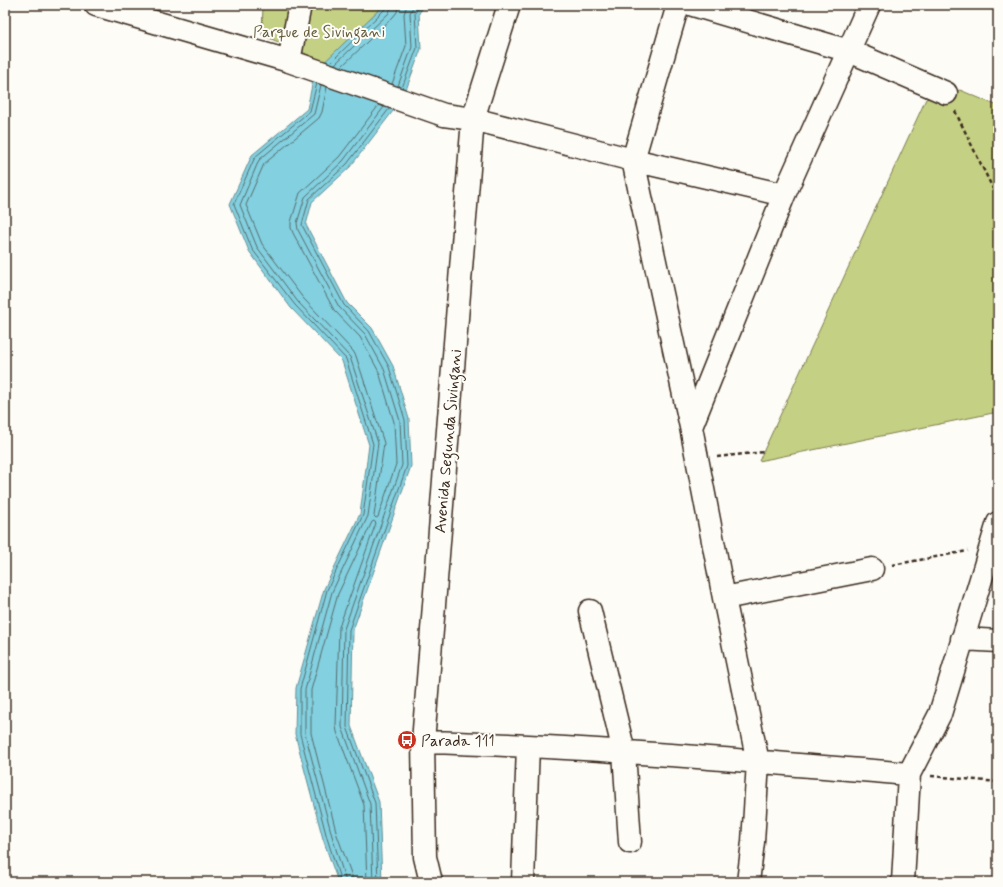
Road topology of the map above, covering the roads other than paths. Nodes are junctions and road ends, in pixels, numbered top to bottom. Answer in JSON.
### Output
{"nodes":[{"id":1,"x":96,"y":5,"type":"edge"},
{"id":2,"x":300,"y":5,"type":"edge"},
{"id":3,"x":509,"y":5,"type":"edge"},
{"id":4,"x":678,"y":5,"type":"edge"},
{"id":5,"x":693,"y":5,"type":"edge"},
{"id":6,"x":869,"y":5,"type":"edge"},
{"id":7,"x":131,"y":10,"type":"edge"},
{"id":8,"x":849,"y":52,"type":"junction"},
{"id":9,"x":289,"y":61,"type":"junction"},
{"id":10,"x":946,"y":93,"type":"road end"},
{"id":11,"x":473,"y":120,"type":"junction"},
{"id":12,"x":633,"y":160,"type":"junction"},
{"id":13,"x":784,"y":195,"type":"junction"},
{"id":14,"x":691,"y":427,"type":"junction"},
{"id":15,"x":998,"y":523,"type":"edge"},
{"id":16,"x":872,"y":569,"type":"road end"},
{"id":17,"x":724,"y":598,"type":"junction"},
{"id":18,"x":590,"y":611,"type":"dead end"},
{"id":19,"x":962,"y":639,"type":"junction"},
{"id":20,"x":998,"y":641,"type":"edge"},
{"id":21,"x":423,"y":742,"type":"junction"},
{"id":22,"x":528,"y":746,"type":"junction"},
{"id":23,"x":624,"y":752,"type":"junction"},
{"id":24,"x":758,"y":762,"type":"junction"},
{"id":25,"x":909,"y":774,"type":"junction"},
{"id":26,"x":630,"y":842,"type":"dead end"},
{"id":27,"x":432,"y":882,"type":"edge"},
{"id":28,"x":523,"y":882,"type":"edge"},
{"id":29,"x":748,"y":882,"type":"edge"},
{"id":30,"x":903,"y":882,"type":"edge"}],
"edges":[{"from":1,"to":7,"type":"street"},
{"from":2,"to":9,"type":"street"},
{"from":3,"to":11,"type":"street","name":"Avenida Segunda Sivingani"},
{"from":4,"to":12,"type":"street"},
{"from":5,"to":8,"type":"street"},
{"from":6,"to":8,"type":"street"},
{"from":7,"to":9,"type":"street"},
{"from":8,"to":10,"type":"street"},
{"from":8,"to":13,"type":"street"},
{"from":9,"to":11,"type":"street"},
{"from":11,"to":12,"type":"street"},
{"from":11,"to":21,"type":"street","name":"Avenida Segunda Sivingani"},
{"from":12,"to":13,"type":"street"},
{"from":12,"to":14,"type":"street"},
{"from":13,"to":14,"type":"street"},
{"from":14,"to":17,"type":"street"},
{"from":15,"to":19,"type":"street"},
{"from":16,"to":17,"type":"street"},
{"from":17,"to":24,"type":"street"},
{"from":18,"to":23,"type":"street"},
{"from":19,"to":20,"type":"street"},
{"from":19,"to":25,"type":"street"},
{"from":21,"to":22,"type":"street"},
{"from":21,"to":27,"type":"street","name":"Avenida Segunda Sivingani"},
{"from":22,"to":23,"type":"street"},
{"from":22,"to":28,"type":"street"},
{"from":23,"to":24,"type":"street"},
{"from":23,"to":26,"type":"street"},
{"from":24,"to":25,"type":"street"},
{"from":24,"to":29,"type":"street"},
{"from":25,"to":30,"type":"street"}]}
